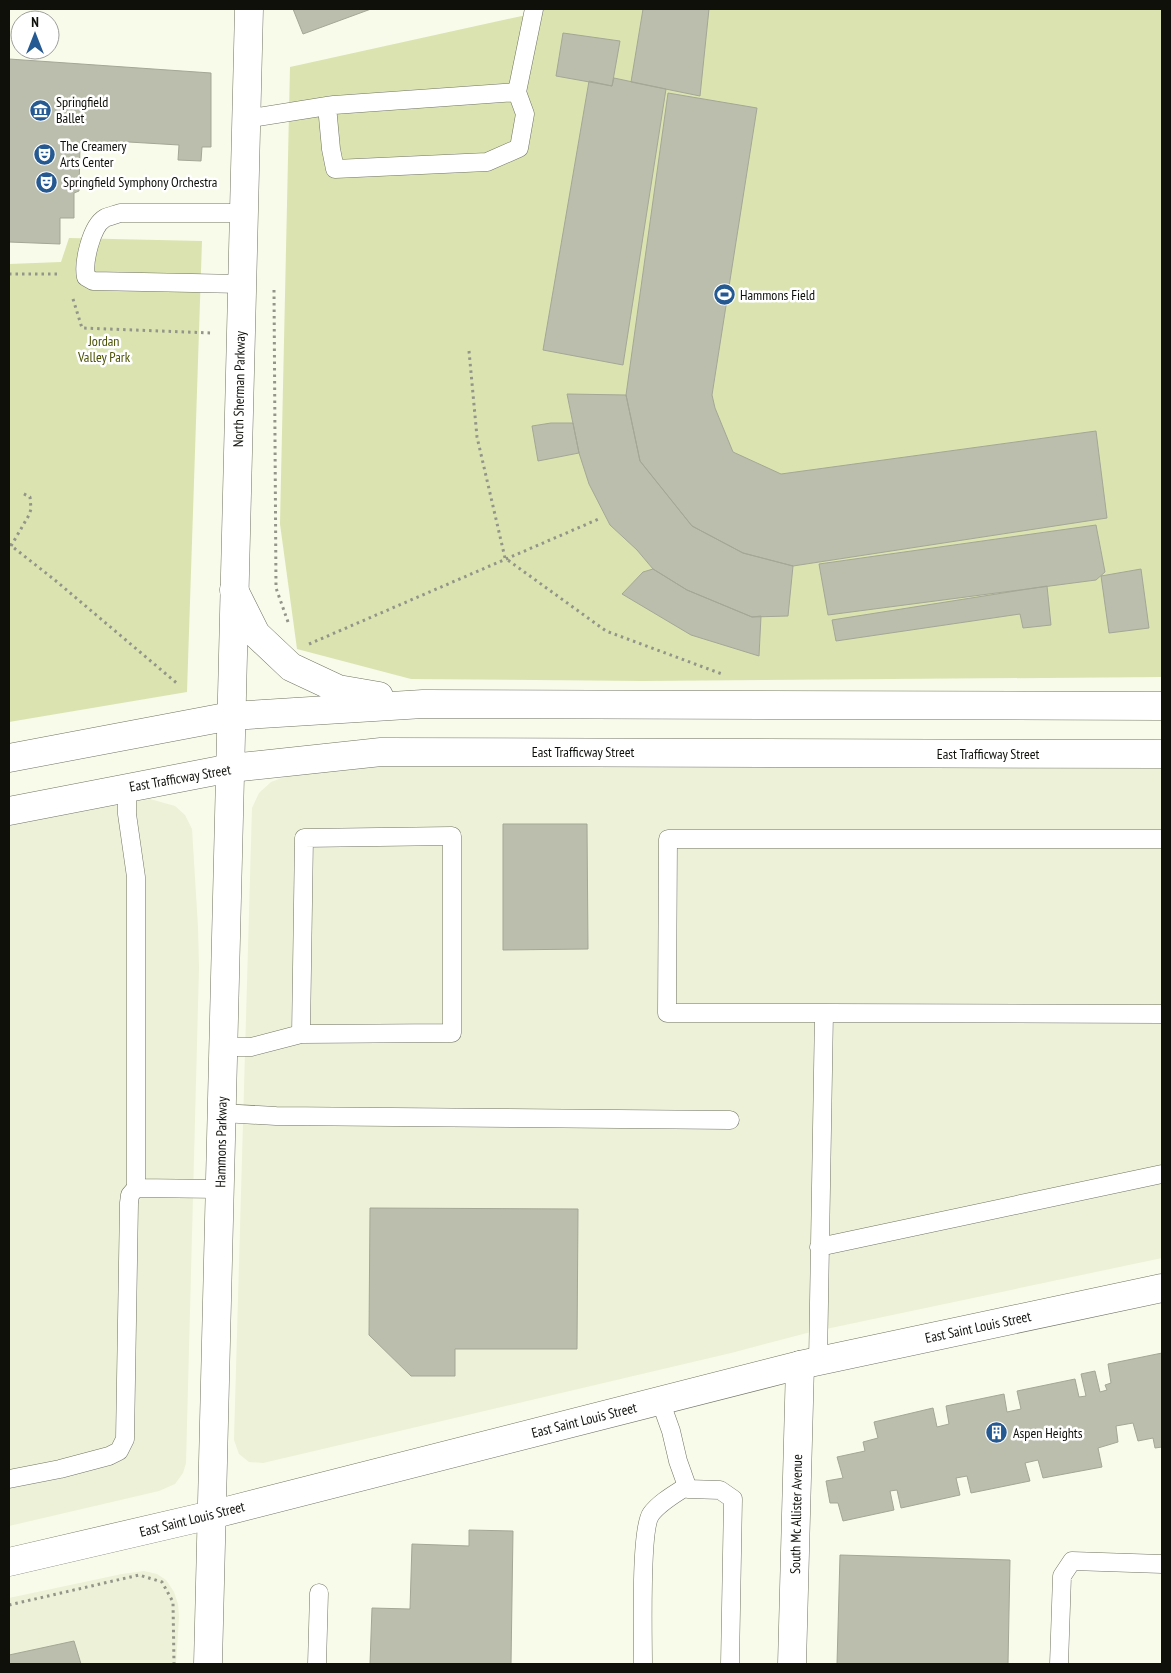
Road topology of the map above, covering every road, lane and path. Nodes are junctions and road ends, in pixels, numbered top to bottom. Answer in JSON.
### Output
{"nodes":[{"id":1,"x":249,"y":9,"type":"edge"},
{"id":2,"x":534,"y":9,"type":"edge"},
{"id":3,"x":517,"y":92,"type":"junction"},
{"id":4,"x":327,"y":106,"type":"junction"},
{"id":5,"x":246,"y":119,"type":"junction"},
{"id":6,"x":243,"y":213,"type":"junction"},
{"id":7,"x":9,"y":274,"type":"edge"},
{"id":8,"x":66,"y":274,"type":"dead end"},
{"id":9,"x":242,"y":284,"type":"junction"},
{"id":10,"x":274,"y":284,"type":"dead end"},
{"id":11,"x":71,"y":292,"type":"dead end"},
{"id":12,"x":211,"y":333,"type":"dead end"},
{"id":13,"x":469,"y":351,"type":"dead end"},
{"id":14,"x":22,"y":493,"type":"dead end"},
{"id":15,"x":601,"y":518,"type":"dead end"},
{"id":16,"x":10,"y":545,"type":"edge"},
{"id":17,"x":505,"y":558,"type":"junction"},
{"id":18,"x":234,"y":590,"type":"junction"},
{"id":19,"x":288,"y":622,"type":"dead end"},
{"id":20,"x":306,"y":645,"type":"dead end"},
{"id":21,"x":722,"y":675,"type":"dead end"},
{"id":22,"x":179,"y":684,"type":"dead end"},
{"id":23,"x":423,"y":704,"type":"junction"},
{"id":24,"x":1162,"y":706,"type":"edge"},
{"id":25,"x":231,"y":716,"type":"junction"},
{"id":26,"x":1162,"y":754,"type":"edge"},
{"id":27,"x":9,"y":758,"type":"edge"},
{"id":28,"x":231,"y":768,"type":"junction"},
{"id":29,"x":127,"y":788,"type":"junction"},
{"id":30,"x":9,"y":811,"type":"edge"},
{"id":31,"x":1162,"y":839,"type":"edge"},
{"id":32,"x":824,"y":1013,"type":"junction"},
{"id":33,"x":1162,"y":1014,"type":"edge"},
{"id":34,"x":302,"y":1034,"type":"junction"},
{"id":35,"x":222,"y":1046,"type":"junction"},
{"id":36,"x":222,"y":1113,"type":"junction"},
{"id":37,"x":730,"y":1120,"type":"dead end"},
{"id":38,"x":1162,"y":1174,"type":"edge"},
{"id":39,"x":136,"y":1188,"type":"junction"},
{"id":40,"x":220,"y":1189,"type":"junction"},
{"id":41,"x":820,"y":1247,"type":"junction"},
{"id":42,"x":1162,"y":1288,"type":"edge"},
{"id":43,"x":809,"y":1363,"type":"junction"},
{"id":44,"x":660,"y":1400,"type":"junction"},
{"id":45,"x":9,"y":1479,"type":"edge"},
{"id":46,"x":688,"y":1486,"type":"junction"},
{"id":47,"x":211,"y":1515,"type":"junction"},
{"id":48,"x":9,"y":1562,"type":"edge"},
{"id":49,"x":1162,"y":1564,"type":"edge"},
{"id":50,"x":319,"y":1593,"type":"dead end"},
{"id":51,"x":9,"y":1605,"type":"edge"},
{"id":52,"x":174,"y":1664,"type":"edge"},
{"id":53,"x":208,"y":1664,"type":"edge"},
{"id":54,"x":317,"y":1664,"type":"edge"},
{"id":55,"x":643,"y":1664,"type":"edge"},
{"id":56,"x":730,"y":1664,"type":"edge"},
{"id":57,"x":792,"y":1664,"type":"edge"},
{"id":58,"x":1059,"y":1664,"type":"edge"}],
"edges":[{"from":1,"to":5,"type":"main road","name":"North Sherman Parkway"},
{"from":2,"to":3,"type":"lane"},
{"from":3,"to":4,"type":"lane"},
{"from":3,"to":4,"type":"lane"},
{"from":4,"to":5,"type":"lane"},
{"from":5,"to":6,"type":"main road","name":"North Sherman Parkway"},
{"from":6,"to":9,"type":"main road","name":"North Sherman Parkway"},
{"from":6,"to":9,"type":"lane"},
{"from":7,"to":8,"type":"path"},
{"from":9,"to":18,"type":"main road","name":"North Sherman Parkway"},
{"from":10,"to":19,"type":"path"},
{"from":11,"to":12,"type":"path"},
{"from":13,"to":17,"type":"path"},
{"from":14,"to":16,"type":"path"},
{"from":15,"to":17,"type":"path"},
{"from":16,"to":22,"type":"path"},
{"from":17,"to":20,"type":"path"},
{"from":17,"to":21,"type":"path"},
{"from":18,"to":23,"type":"main road"},
{"from":18,"to":25,"type":"main road","name":"North Sherman Parkway"},
{"from":23,"to":24,"type":"main road"},
{"from":23,"to":25,"type":"main road"},
{"from":25,"to":27,"type":"main road"},
{"from":25,"to":28,"type":"main road","name":"North Sherman Parkway"},
{"from":26,"to":28,"type":"main road","name":"East Trafficway Street"},
{"from":28,"to":29,"type":"main road","name":"East Trafficway Street"},
{"from":28,"to":35,"type":"main road","name":"Hammons Parkway"},
{"from":29,"to":30,"type":"main road","name":"East Trafficway Street"},
{"from":29,"to":39,"type":"lane"},
{"from":31,"to":32,"type":"lane"},
{"from":32,"to":33,"type":"lane"},
{"from":32,"to":41,"type":"lane"},
{"from":34,"to":34,"type":"lane"},
{"from":34,"to":35,"type":"lane"},
{"from":35,"to":36,"type":"main road","name":"Hammons Parkway"},
{"from":36,"to":37,"type":"lane"},
{"from":36,"to":40,"type":"main road","name":"Hammons Parkway"},
{"from":38,"to":41,"type":"lane"},
{"from":39,"to":40,"type":"lane"},
{"from":39,"to":45,"type":"lane"},
{"from":40,"to":47,"type":"main road","name":"Hammons Parkway"},
{"from":41,"to":43,"type":"lane"},
{"from":42,"to":43,"type":"main road","name":"East Saint Louis Street"},
{"from":43,"to":44,"type":"main road","name":"East Saint Louis Street"},
{"from":43,"to":57,"type":"main road","name":"South Mc Allister Avenue"},
{"from":44,"to":46,"type":"lane"},
{"from":44,"to":47,"type":"main road","name":"East Saint Louis Street"},
{"from":46,"to":55,"type":"lane"},
{"from":46,"to":56,"type":"lane"},
{"from":47,"to":48,"type":"main road","name":"East Saint Louis Street"},
{"from":47,"to":53,"type":"main road","name":"Hammons Parkway"},
{"from":49,"to":58,"type":"lane"},
{"from":50,"to":54,"type":"lane"},
{"from":51,"to":52,"type":"path"}]}
